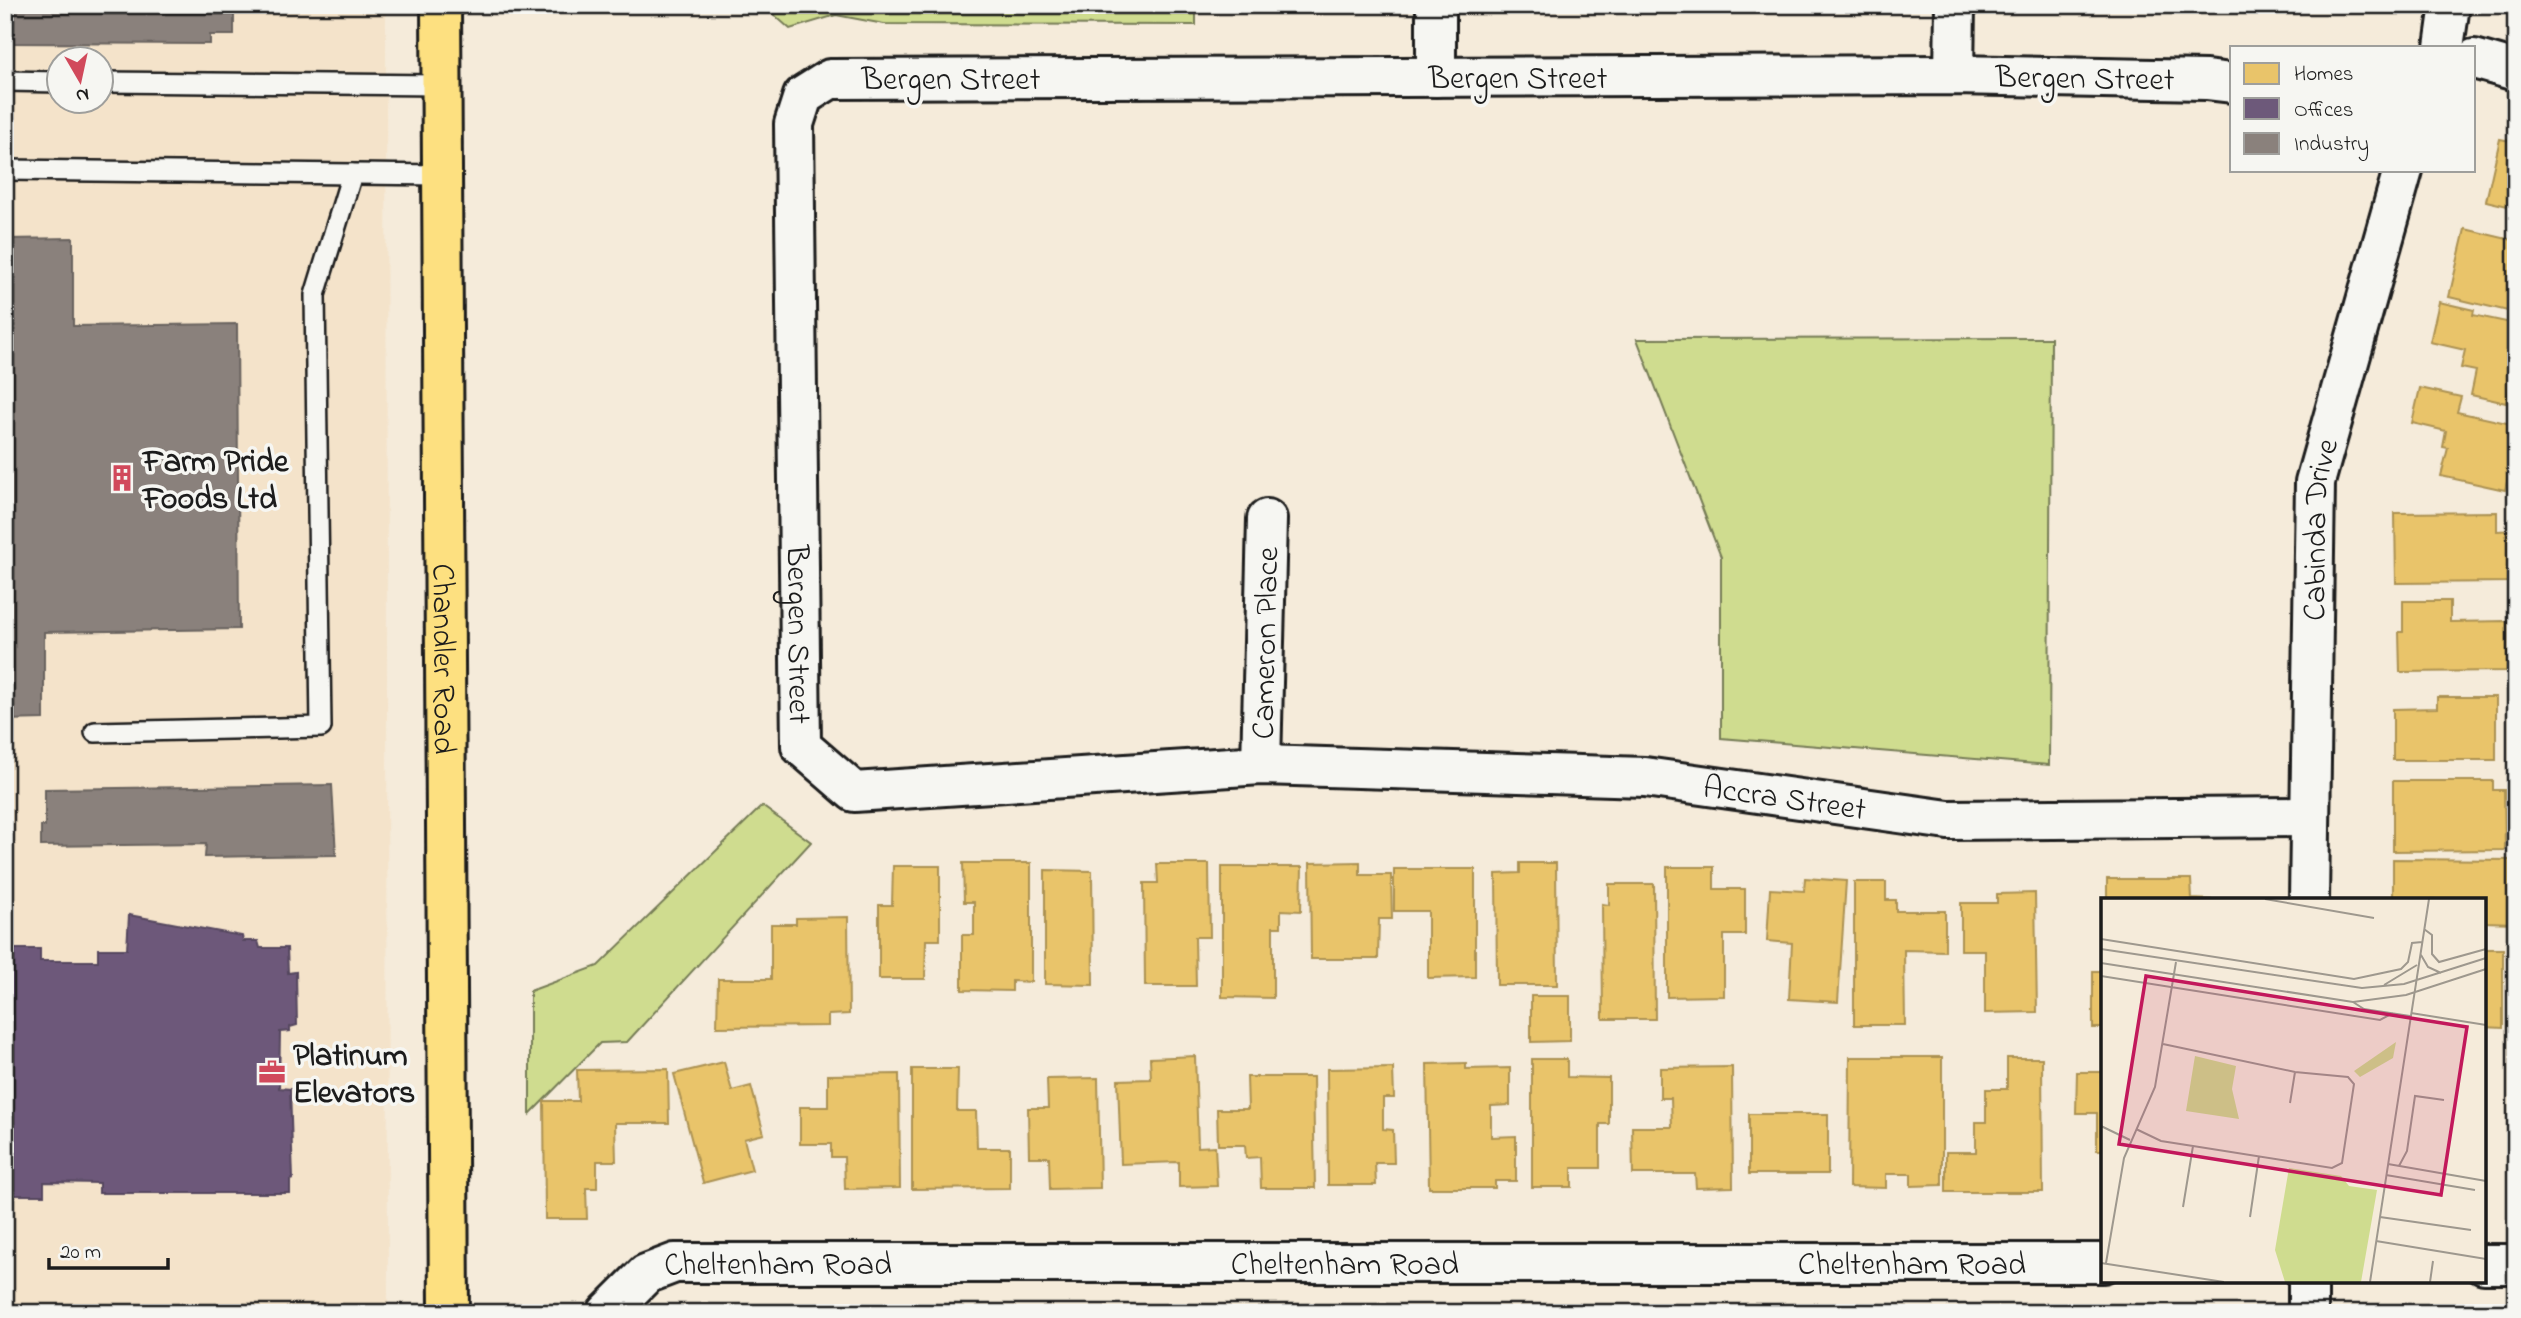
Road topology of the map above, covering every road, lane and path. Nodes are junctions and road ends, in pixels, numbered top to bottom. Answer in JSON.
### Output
{"nodes":[{"id":1,"x":441,"y":5,"type":"edge"},
{"id":2,"x":1436,"y":5,"type":"edge"},
{"id":3,"x":1955,"y":5,"type":"edge"},
{"id":4,"x":2450,"y":5,"type":"edge"},
{"id":5,"x":2444,"y":46,"type":"edge"},
{"id":6,"x":2476,"y":60,"type":"edge"},
{"id":7,"x":2516,"y":71,"type":"edge"},
{"id":8,"x":1954,"y":75,"type":"junction"},
{"id":9,"x":1436,"y":77,"type":"junction"},
{"id":10,"x":5,"y":82,"type":"edge"},
{"id":11,"x":46,"y":82,"type":"edge"},
{"id":12,"x":116,"y":82,"type":"edge"},
{"id":13,"x":2230,"y":83,"type":"edge"},
{"id":14,"x":442,"y":85,"type":"junction"},
{"id":15,"x":5,"y":170,"type":"edge"},
{"id":16,"x":2402,"y":172,"type":"edge"},
{"id":17,"x":352,"y":174,"type":"junction"},
{"id":18,"x":442,"y":175,"type":"junction"},
{"id":19,"x":1268,"y":519,"type":"dead end"},
{"id":20,"x":94,"y":732,"type":"dead end"},
{"id":21,"x":1261,"y":765,"type":"junction"},
{"id":22,"x":2309,"y":817,"type":"junction"},
{"id":23,"x":2309,"y":898,"type":"edge"},
{"id":24,"x":2101,"y":1263,"type":"edge"},
{"id":25,"x":2486,"y":1264,"type":"edge"},
{"id":26,"x":2516,"y":1264,"type":"edge"},
{"id":27,"x":2308,"y":1283,"type":"edge"},
{"id":28,"x":449,"y":1313,"type":"edge"},
{"id":29,"x":607,"y":1313,"type":"edge"},
{"id":30,"x":2308,"y":1313,"type":"edge"}],
"edges":[{"from":1,"to":14,"type":"main road","name":"Chandler Road"},
{"from":2,"to":9,"type":"street"},
{"from":3,"to":8,"type":"street"},
{"from":4,"to":5,"type":"street"},
{"from":6,"to":7,"type":"street"},
{"from":8,"to":9,"type":"street","name":"Bergen Street"},
{"from":8,"to":13,"type":"street","name":"Bergen Street"},
{"from":9,"to":21,"type":"street","name":"Bergen Street"},
{"from":10,"to":11,"type":"lane"},
{"from":12,"to":14,"type":"lane"},
{"from":14,"to":18,"type":"main road","name":"Chandler Road"},
{"from":15,"to":17,"type":"lane"},
{"from":16,"to":22,"type":"street","name":"Cabinda Drive"},
{"from":17,"to":18,"type":"lane"},
{"from":17,"to":20,"type":"lane"},
{"from":18,"to":28,"type":"main road","name":"Chandler Road"},
{"from":19,"to":21,"type":"street","name":"Cameron Place"},
{"from":21,"to":22,"type":"street","name":"Accra Street"},
{"from":22,"to":23,"type":"street","name":"Cabinda Drive"},
{"from":24,"to":29,"type":"street","name":"Cheltenham Road"},
{"from":25,"to":26,"type":"street"},
{"from":27,"to":30,"type":"street"}]}
